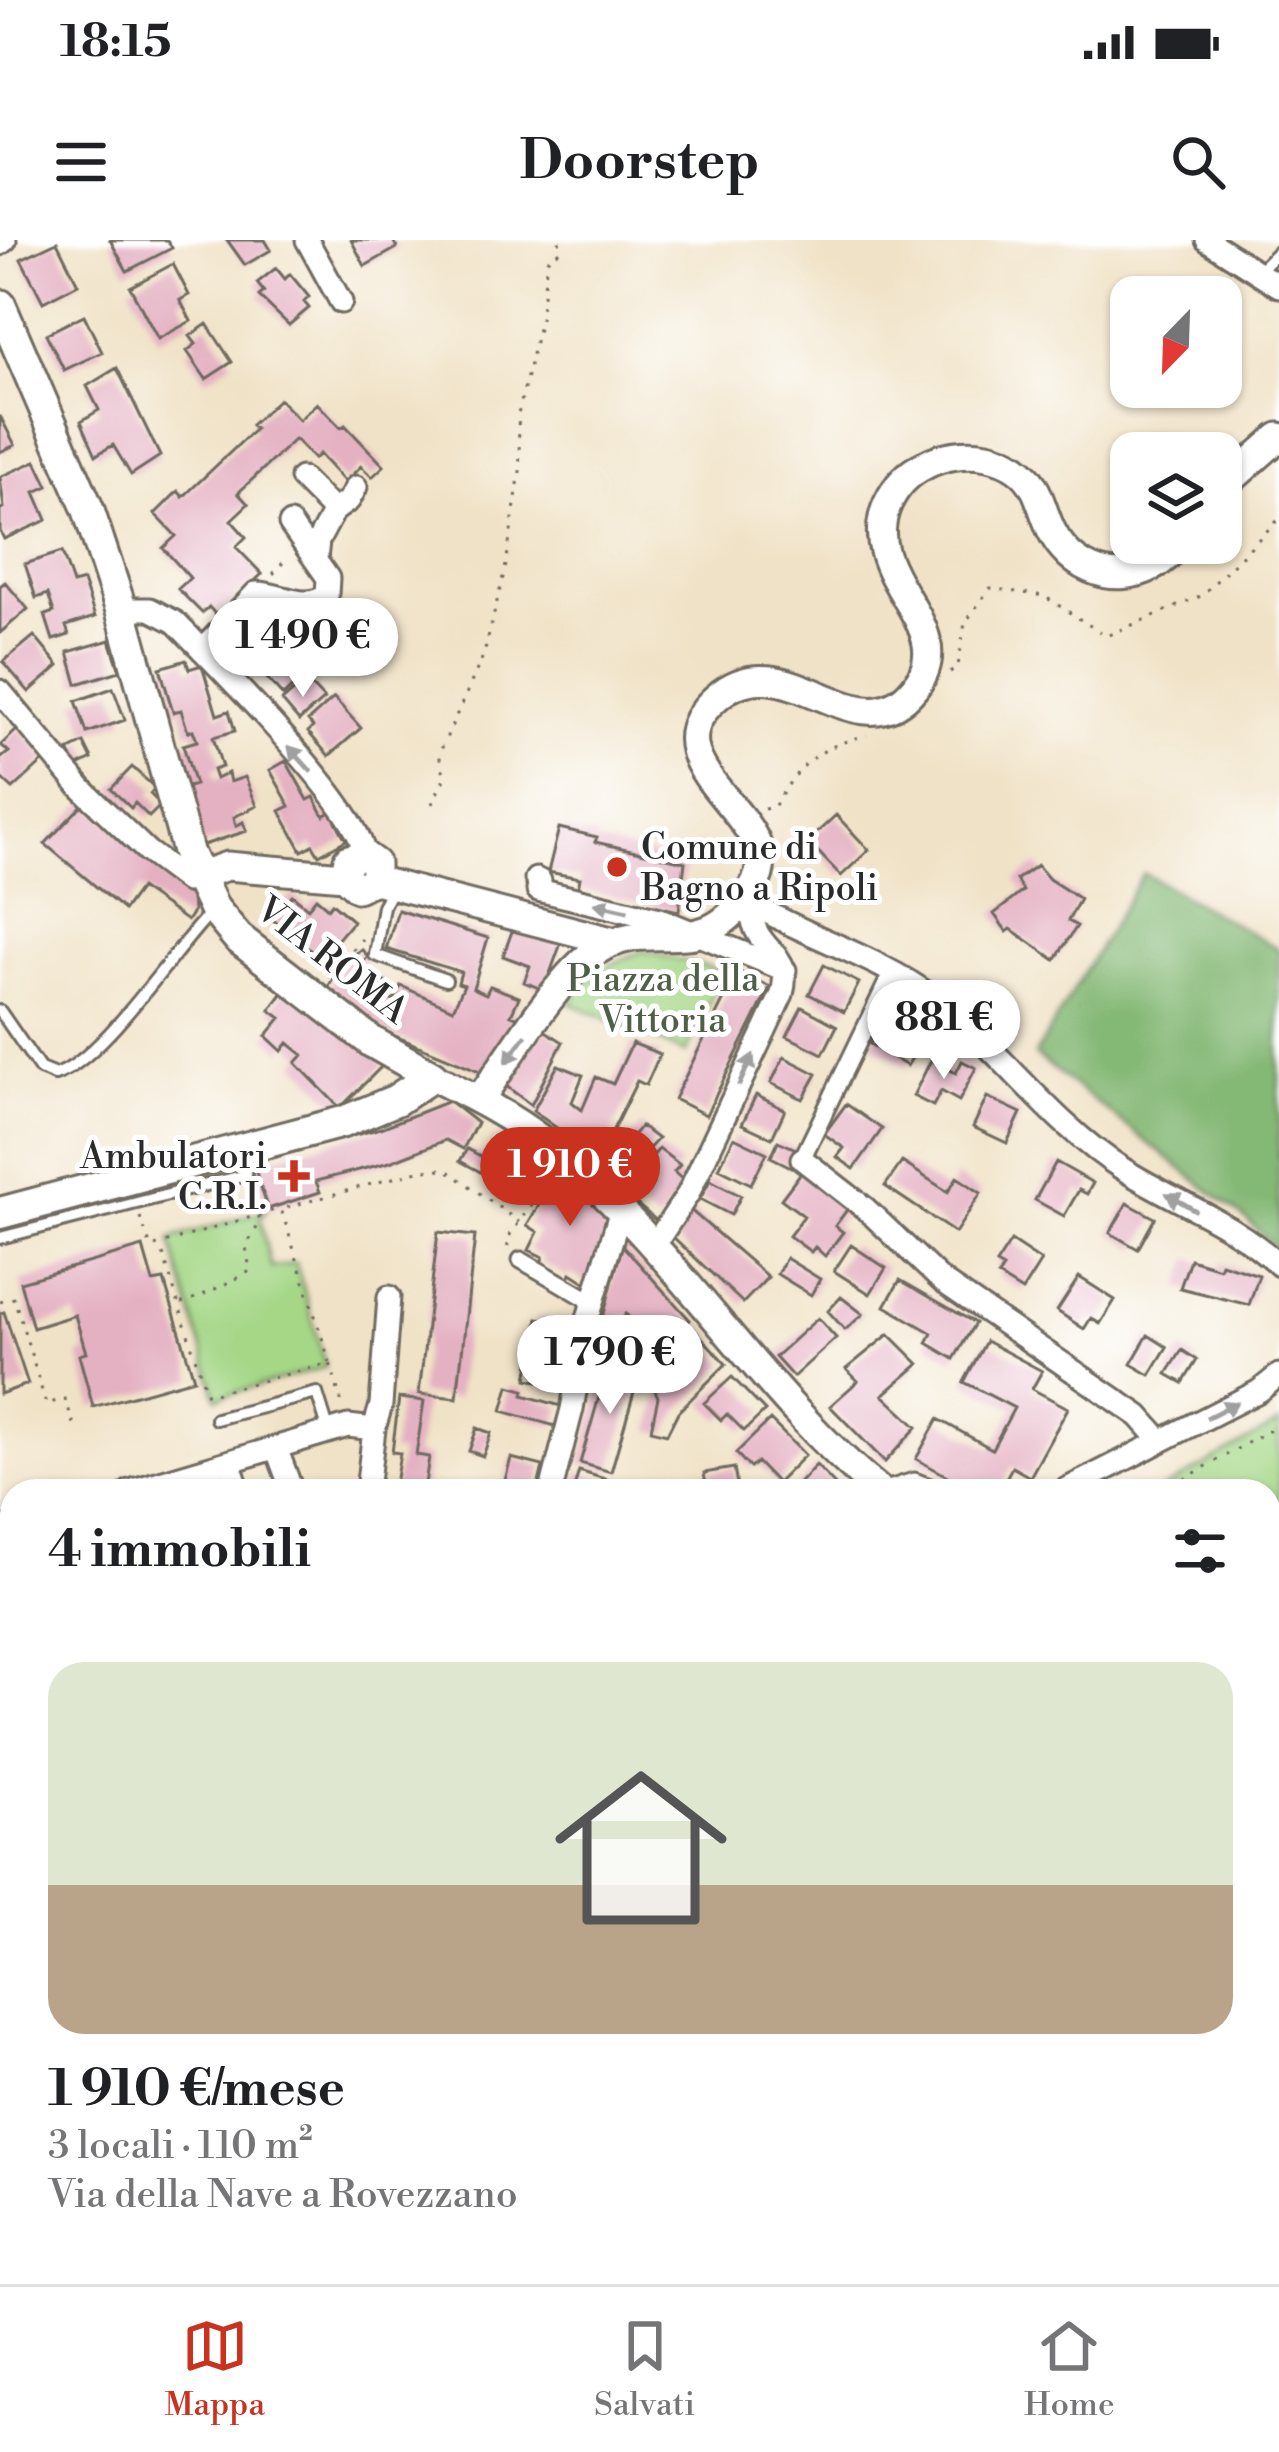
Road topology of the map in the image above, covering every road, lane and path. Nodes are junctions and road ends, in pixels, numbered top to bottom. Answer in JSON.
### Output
{"nodes":[{"id":1,"x":307,"y":240,"type":"edge"},
{"id":2,"x":559,"y":240,"type":"edge"},
{"id":3,"x":1207,"y":240,"type":"edge"},
{"id":4,"x":1279,"y":251,"type":"edge"},
{"id":5,"x":1256,"y":273,"type":"junction"},
{"id":6,"x":1279,"y":286,"type":"edge"},
{"id":7,"x":341,"y":302,"type":"dead end"},
{"id":8,"x":0,"y":305,"type":"edge"},
{"id":9,"x":1273,"y":445,"type":"edge"},
{"id":10,"x":1242,"y":471,"type":"edge"},
{"id":11,"x":302,"y":478,"type":"dead end"},
{"id":12,"x":356,"y":487,"type":"dead end"},
{"id":13,"x":334,"y":511,"type":"junction"},
{"id":14,"x":1279,"y":519,"type":"edge"},
{"id":15,"x":290,"y":524,"type":"dead end"},
{"id":16,"x":316,"y":559,"type":"junction"},
{"id":17,"x":1156,"y":564,"type":"edge"},
{"id":18,"x":121,"y":609,"type":"junction"},
{"id":19,"x":202,"y":650,"type":"junction"},
{"id":20,"x":942,"y":677,"type":"dead end"},
{"id":21,"x":0,"y":691,"type":"edge"},
{"id":22,"x":883,"y":730,"type":"dead end"},
{"id":23,"x":432,"y":805,"type":"dead end"},
{"id":24,"x":737,"y":813,"type":"junction"},
{"id":25,"x":377,"y":874,"type":"junction"},
{"id":26,"x":199,"y":877,"type":"junction"},
{"id":27,"x":536,"y":880,"type":"dead end"},
{"id":28,"x":745,"y":899,"type":"junction"},
{"id":29,"x":214,"y":909,"type":"junction"},
{"id":30,"x":366,"y":934,"type":"dead end"},
{"id":31,"x":695,"y":935,"type":"junction"},
{"id":32,"x":615,"y":942,"type":"junction"},
{"id":33,"x":785,"y":970,"type":"junction"},
{"id":34,"x":892,"y":973,"type":"junction"},
{"id":35,"x":446,"y":980,"type":"dead end"},
{"id":36,"x":316,"y":998,"type":"junction"},
{"id":37,"x":0,"y":1011,"type":"edge"},
{"id":38,"x":433,"y":1076,"type":"junction"},
{"id":39,"x":479,"y":1100,"type":"junction"},
{"id":40,"x":238,"y":1149,"type":"junction"},
{"id":41,"x":802,"y":1159,"type":"joint"},
{"id":42,"x":559,"y":1165,"type":"dead end"},
{"id":43,"x":136,"y":1204,"type":"junction"},
{"id":44,"x":281,"y":1209,"type":"junction"},
{"id":45,"x":260,"y":1212,"type":"dead end"},
{"id":46,"x":0,"y":1213,"type":"edge"},
{"id":47,"x":620,"y":1213,"type":"junction"},
{"id":48,"x":519,"y":1222,"type":"junction"},
{"id":49,"x":0,"y":1238,"type":"edge"},
{"id":50,"x":652,"y":1247,"type":"junction"},
{"id":51,"x":164,"y":1254,"type":"dead end"},
{"id":52,"x":520,"y":1260,"type":"joint"},
{"id":53,"x":1279,"y":1264,"type":"edge"},
{"id":54,"x":389,"y":1297,"type":"dead end"},
{"id":55,"x":0,"y":1302,"type":"edge"},
{"id":56,"x":592,"y":1302,"type":"junction"},
{"id":57,"x":181,"y":1303,"type":"junction"},
{"id":58,"x":330,"y":1363,"type":"dead end"},
{"id":59,"x":1279,"y":1375,"type":"edge"},
{"id":60,"x":207,"y":1395,"type":"dead end"},
{"id":61,"x":215,"y":1419,"type":"dead end"},
{"id":62,"x":74,"y":1424,"type":"dead end"},
{"id":63,"x":1279,"y":1425,"type":"edge"},
{"id":64,"x":374,"y":1429,"type":"junction"},
{"id":65,"x":329,"y":1432,"type":"junction"},
{"id":66,"x":1161,"y":1441,"type":"junction"},
{"id":67,"x":277,"y":1450,"type":"junction"},
{"id":68,"x":230,"y":1462,"type":"junction"},
{"id":69,"x":171,"y":1479,"type":"edge"},
{"id":70,"x":235,"y":1479,"type":"edge"},
{"id":71,"x":288,"y":1479,"type":"edge"},
{"id":72,"x":368,"y":1479,"type":"edge"},
{"id":73,"x":554,"y":1479,"type":"edge"},
{"id":74,"x":867,"y":1479,"type":"edge"},
{"id":75,"x":1087,"y":1479,"type":"edge"},
{"id":76,"x":1184,"y":1479,"type":"edge"}],
"edges":[{"from":1,"to":7,"type":"street"},
{"from":2,"to":23,"type":"path"},
{"from":3,"to":5,"type":"street"},
{"from":4,"to":5,"type":"lane"},
{"from":5,"to":6,"type":"street"},
{"from":8,"to":18,"type":"main road","name":"VIA ROMA"},
{"from":9,"to":10,"type":"street"},
{"from":11,"to":13,"type":"street"},
{"from":12,"to":13,"type":"street"},
{"from":13,"to":16,"type":"street"},
{"from":14,"to":20,"type":"path"},
{"from":15,"to":16,"type":"street"},
{"from":16,"to":19,"type":"street"},
{"from":17,"to":24,"type":"street"},
{"from":18,"to":19,"type":"street"},
{"from":18,"to":26,"type":"main road","name":"VIA ROMA"},
{"from":25,"to":19,"type":"street","one_way":true},
{"from":21,"to":26,"type":"street"},
{"from":22,"to":24,"type":"path"},
{"from":24,"to":28,"type":"street"},
{"from":25,"to":26,"type":"street"},
{"from":25,"to":32,"type":"street"},
{"from":25,"to":35,"type":"lane"},
{"from":26,"to":29,"type":"main road","name":"VIA ROMA"},
{"from":31,"to":27,"type":"street","one_way":true},
{"from":28,"to":31,"type":"street"},
{"from":28,"to":33,"type":"street"},
{"from":28,"to":34,"type":"street"},
{"from":29,"to":36,"type":"main road","name":"VIA ROMA"},
{"from":29,"to":37,"type":"lane"},
{"from":30,"to":36,"type":"path"},
{"from":31,"to":32,"type":"street"},
{"from":31,"to":33,"type":"street"},
{"from":32,"to":39,"type":"street","one_way":true},
{"from":50,"to":33,"type":"street","one_way":true},
{"from":34,"to":41,"type":"street"},
{"from":53,"to":34,"type":"street","one_way":true},
{"from":36,"to":38,"type":"main road","name":"VIA ROMA"},
{"from":38,"to":39,"type":"street","name":"VIA ROMA"},
{"from":38,"to":40,"type":"main road"},
{"from":39,"to":47,"type":"street","name":"VIA ROMA"},
{"from":40,"to":43,"type":"lane"},
{"from":40,"to":46,"type":"main road"},
{"from":41,"to":66,"type":"street"},
{"from":42,"to":48,"type":"path"},
{"from":43,"to":44,"type":"path"},
{"from":43,"to":49,"type":"lane"},
{"from":44,"to":48,"type":"path"},
{"from":44,"to":58,"type":"path"},
{"from":45,"to":57,"type":"path"},
{"from":47,"to":50,"type":"street","name":"VIA ROMA"},
{"from":47,"to":56,"type":"street"},
{"from":48,"to":52,"type":"path"},
{"from":50,"to":74,"type":"street","name":"VIA ROMA"},
{"from":51,"to":57,"type":"path"},
{"from":52,"to":56,"type":"street"},
{"from":54,"to":64,"type":"street"},
{"from":55,"to":62,"type":"path"},
{"from":56,"to":73,"type":"street"},
{"from":57,"to":60,"type":"path"},
{"from":66,"to":59,"type":"street","one_way":true},
{"from":61,"to":65,"type":"lane"},
{"from":63,"to":76,"type":"path"},
{"from":64,"to":65,"type":"street"},
{"from":64,"to":72,"type":"street"},
{"from":65,"to":67,"type":"street"},
{"from":66,"to":75,"type":"street"},
{"from":67,"to":68,"type":"street"},
{"from":67,"to":71,"type":"street"},
{"from":68,"to":69,"type":"street"},
{"from":68,"to":70,"type":"street"}]}
